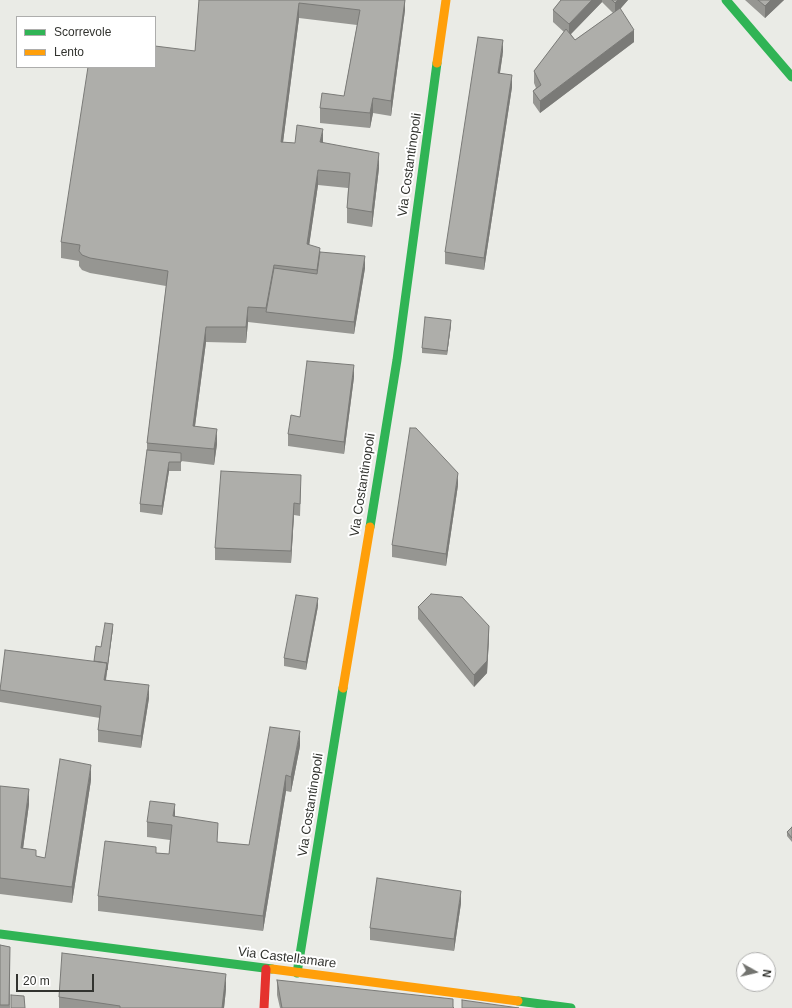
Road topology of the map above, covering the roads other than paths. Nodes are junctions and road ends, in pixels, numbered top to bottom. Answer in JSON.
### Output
{"nodes":[{"id":1,"x":446,"y":0,"type":"edge"},
{"id":2,"x":726,"y":0,"type":"edge"},
{"id":3,"x":792,"y":77,"type":"edge"},
{"id":4,"x":0,"y":934,"type":"edge"},
{"id":5,"x":266,"y":969,"type":"junction"},
{"id":6,"x":297,"y":973,"type":"junction"},
{"id":7,"x":264,"y":1008,"type":"edge"},
{"id":8,"x":571,"y":1008,"type":"edge"}],
"edges":[{"from":1,"to":6,"type":"street","name":"Via Costantinopoli"},
{"from":2,"to":3,"type":"street"},
{"from":4,"to":5,"type":"street","name":"Via Castellamare"},
{"from":5,"to":6,"type":"street","name":"Via Castellamare"},
{"from":5,"to":7,"type":"street"},
{"from":6,"to":8,"type":"street","name":"Via Castellamare"}]}
